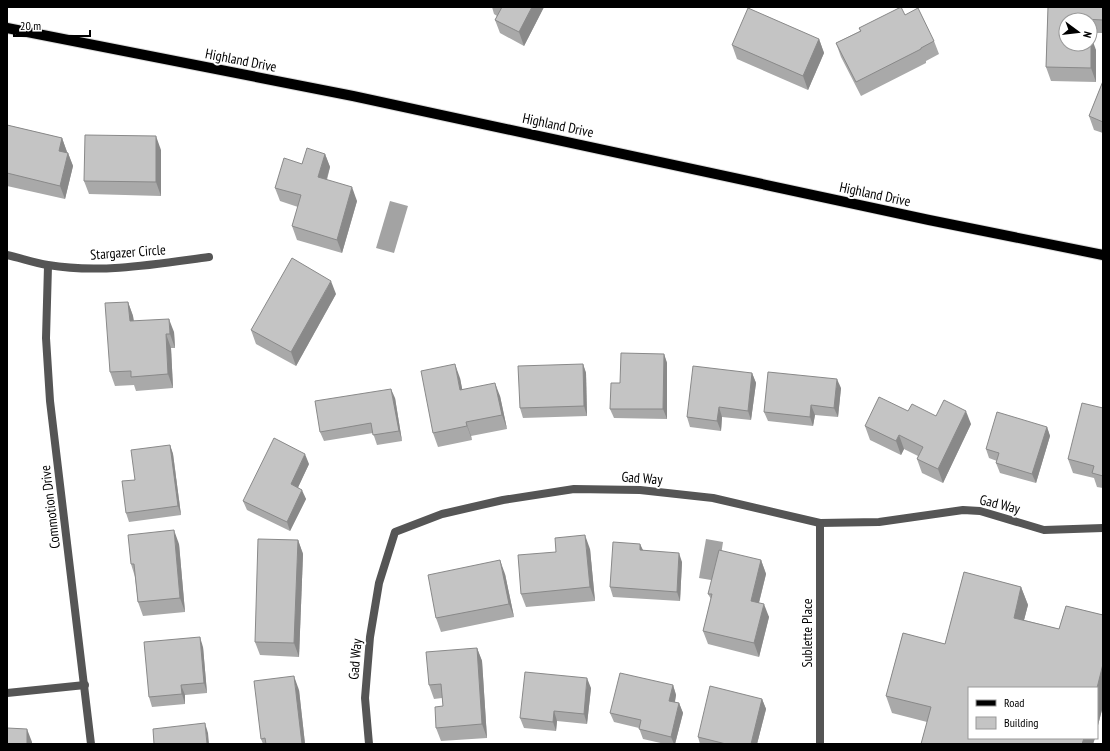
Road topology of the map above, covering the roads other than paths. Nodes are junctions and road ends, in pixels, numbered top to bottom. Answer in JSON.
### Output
{"nodes":[{"id":1,"x":7,"y":28,"type":"edge"},
{"id":2,"x":7,"y":255,"type":"edge"},
{"id":3,"x":1103,"y":255,"type":"edge"},
{"id":4,"x":209,"y":257,"type":"dead end"},
{"id":5,"x":48,"y":266,"type":"junction"},
{"id":6,"x":820,"y":523,"type":"junction"},
{"id":7,"x":1103,"y":528,"type":"edge"},
{"id":8,"x":84,"y":685,"type":"junction"},
{"id":9,"x":7,"y":693,"type":"edge"},
{"id":10,"x":91,"y":744,"type":"edge"},
{"id":11,"x":369,"y":744,"type":"edge"},
{"id":12,"x":820,"y":744,"type":"edge"}],
"edges":[{"from":1,"to":3,"type":"main road","name":"Highland Drive"},
{"from":2,"to":5,"type":"street","name":"Stargazer Circle"},
{"from":4,"to":5,"type":"street","name":"Stargazer Circle"},
{"from":5,"to":8,"type":"street","name":"Commotion Drive"},
{"from":6,"to":7,"type":"street","name":"Gad Way"},
{"from":6,"to":11,"type":"street","name":"Gad Way"},
{"from":6,"to":12,"type":"street","name":"Sublette Place"},
{"from":8,"to":9,"type":"street"},
{"from":8,"to":10,"type":"street","name":"Commotion Drive"}]}
